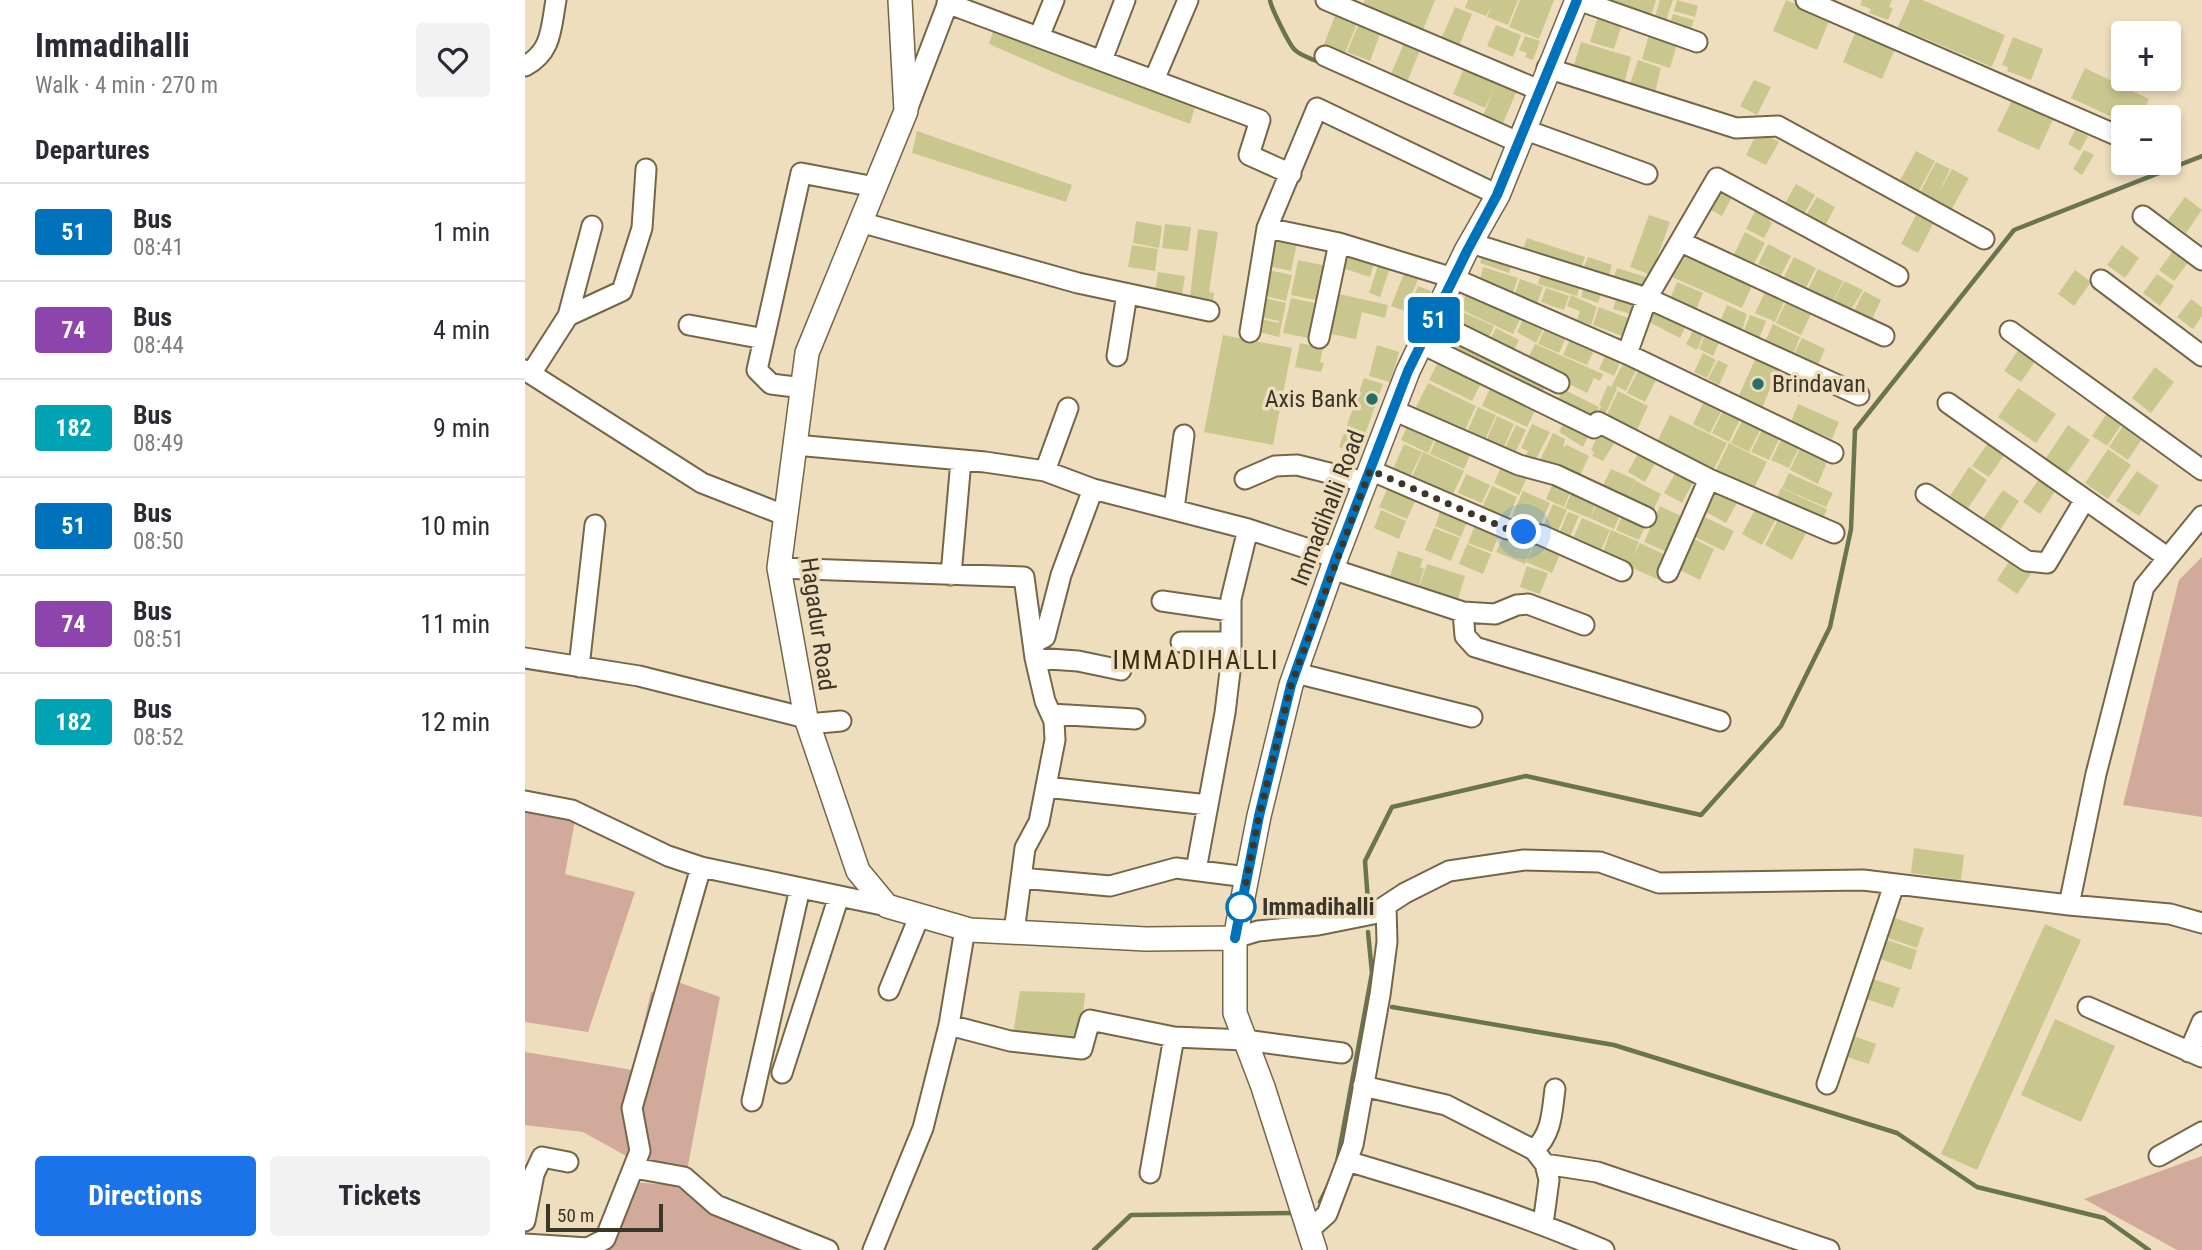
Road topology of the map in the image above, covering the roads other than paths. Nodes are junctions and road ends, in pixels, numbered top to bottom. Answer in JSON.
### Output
{"nodes":[{"id":1,"x":556,"y":0,"type":"edge"},
{"id":2,"x":901,"y":0,"type":"edge"},
{"id":3,"x":1054,"y":0,"type":"edge"},
{"id":4,"x":1125,"y":0,"type":"edge"},
{"id":5,"x":1188,"y":0,"type":"edge"},
{"id":6,"x":1326,"y":0,"type":"edge"},
{"id":7,"x":1578,"y":0,"type":"edge"},
{"id":8,"x":1806,"y":0,"type":"edge"},
{"id":9,"x":948,"y":1,"type":"edge"},
{"id":10,"x":1039,"y":37,"type":"junction"},
{"id":11,"x":1697,"y":42,"type":"dead end"},
{"id":12,"x":1325,"y":56,"type":"dead end"},
{"id":13,"x":1102,"y":60,"type":"junction"},
{"id":14,"x":525,"y":66,"type":"edge"},
{"id":15,"x":1547,"y":68,"type":"junction"},
{"id":16,"x":1154,"y":80,"type":"junction"},
{"id":17,"x":1539,"y":90,"type":"junction"},
{"id":18,"x":906,"y":111,"type":"junction"},
{"id":19,"x":2111,"y":133,"type":"edge"},
{"id":20,"x":1521,"y":135,"type":"junction"},
{"id":21,"x":646,"y":169,"type":"dead end"},
{"id":22,"x":1291,"y":174,"type":"junction"},
{"id":23,"x":1647,"y":174,"type":"dead end"},
{"id":24,"x":875,"y":187,"type":"junction"},
{"id":25,"x":1497,"y":195,"type":"junction"},
{"id":26,"x":2143,"y":216,"type":"dead end"},
{"id":27,"x":860,"y":222,"type":"junction"},
{"id":28,"x":592,"y":226,"type":"dead end"},
{"id":29,"x":1267,"y":228,"type":"junction"},
{"id":30,"x":1984,"y":239,"type":"dead end"},
{"id":31,"x":1681,"y":242,"type":"junction"},
{"id":32,"x":1339,"y":243,"type":"junction"},
{"id":33,"x":1471,"y":243,"type":"junction"},
{"id":34,"x":2202,"y":260,"type":"edge"},
{"id":35,"x":1898,"y":276,"type":"dead end"},
{"id":36,"x":1453,"y":278,"type":"junction"},
{"id":37,"x":2101,"y":280,"type":"dead end"},
{"id":38,"x":1127,"y":294,"type":"junction"},
{"id":39,"x":1647,"y":298,"type":"junction"},
{"id":40,"x":1209,"y":311,"type":"dead end"},
{"id":41,"x":569,"y":316,"type":"junction"},
{"id":42,"x":1433,"y":321,"type":"junction"},
{"id":43,"x":688,"y":325,"type":"dead end"},
{"id":44,"x":2010,"y":331,"type":"dead end"},
{"id":45,"x":1250,"y":332,"type":"dead end"},
{"id":46,"x":1884,"y":336,"type":"dead end"},
{"id":47,"x":1319,"y":338,"type":"dead end"},
{"id":48,"x":764,"y":339,"type":"junction"},
{"id":49,"x":1422,"y":344,"type":"junction"},
{"id":50,"x":1627,"y":354,"type":"junction"},
{"id":51,"x":1117,"y":356,"type":"dead end"},
{"id":52,"x":2202,"y":356,"type":"edge"},
{"id":53,"x":528,"y":371,"type":"edge"},
{"id":54,"x":1559,"y":383,"type":"dead end"},
{"id":55,"x":803,"y":388,"type":"junction"},
{"id":56,"x":1859,"y":395,"type":"dead end"},
{"id":57,"x":1948,"y":403,"type":"dead end"},
{"id":58,"x":1068,"y":408,"type":"dead end"},
{"id":59,"x":1393,"y":410,"type":"junction"},
{"id":60,"x":1184,"y":435,"type":"dead end"},
{"id":61,"x":795,"y":445,"type":"junction"},
{"id":62,"x":1833,"y":453,"type":"dead end"},
{"id":63,"x":961,"y":460,"type":"junction"},
{"id":64,"x":2202,"y":470,"type":"edge"},
{"id":65,"x":1045,"y":471,"type":"junction"},
{"id":66,"x":1368,"y":476,"type":"junction"},
{"id":67,"x":1245,"y":479,"type":"dead end"},
{"id":68,"x":1709,"y":479,"type":"junction"},
{"id":69,"x":1093,"y":489,"type":"junction"},
{"id":70,"x":1926,"y":494,"type":"dead end"},
{"id":71,"x":2084,"y":501,"type":"junction"},
{"id":72,"x":1174,"y":509,"type":"junction"},
{"id":73,"x":784,"y":515,"type":"junction"},
{"id":74,"x":2202,"y":516,"type":"edge"},
{"id":75,"x":1646,"y":517,"type":"dead end"},
{"id":76,"x":595,"y":524,"type":"dead end"},
{"id":77,"x":1248,"y":529,"type":"junction"},
{"id":78,"x":1834,"y":533,"type":"dead end"},
{"id":79,"x":2167,"y":557,"type":"junction"},
{"id":80,"x":1334,"y":563,"type":"junction"},
{"id":81,"x":779,"y":568,"type":"junction"},
{"id":82,"x":1622,"y":570,"type":"dead end"},
{"id":83,"x":1668,"y":572,"type":"dead end"},
{"id":84,"x":951,"y":575,"type":"junction"},
{"id":85,"x":1162,"y":601,"type":"dead end"},
{"id":86,"x":1231,"y":611,"type":"junction"},
{"id":87,"x":1463,"y":612,"type":"junction"},
{"id":88,"x":1584,"y":625,"type":"dead end"},
{"id":89,"x":1181,"y":642,"type":"dead end"},
{"id":90,"x":1231,"y":642,"type":"junction"},
{"id":91,"x":1034,"y":651,"type":"junction"},
{"id":92,"x":525,"y":658,"type":"edge"},
{"id":93,"x":579,"y":667,"type":"junction"},
{"id":94,"x":1121,"y":670,"type":"dead end"},
{"id":95,"x":1296,"y":673,"type":"junction"},
{"id":96,"x":1051,"y":714,"type":"junction"},
{"id":97,"x":1472,"y":717,"type":"dead end"},
{"id":98,"x":1135,"y":719,"type":"dead end"},
{"id":99,"x":1720,"y":720,"type":"dead end"},
{"id":100,"x":807,"y":721,"type":"junction"},
{"id":101,"x":841,"y":721,"type":"dead end"},
{"id":102,"x":1046,"y":787,"type":"junction"},
{"id":103,"x":525,"y":801,"type":"edge"},
{"id":104,"x":1208,"y":805,"type":"junction"},
{"id":105,"x":701,"y":867,"type":"junction"},
{"id":106,"x":1196,"y":870,"type":"junction"},
{"id":107,"x":1021,"y":877,"type":"junction"},
{"id":108,"x":1247,"y":877,"type":"junction"},
{"id":109,"x":1894,"y":885,"type":"junction"},
{"id":110,"x":800,"y":888,"type":"junction"},
{"id":111,"x":839,"y":896,"type":"junction"},
{"id":112,"x":2069,"y":905,"type":"junction"},
{"id":113,"x":887,"y":906,"type":"junction"},
{"id":114,"x":1386,"y":907,"type":"junction"},
{"id":115,"x":919,"y":917,"type":"junction"},
{"id":116,"x":2202,"y":922,"type":"edge"},
{"id":117,"x":965,"y":929,"type":"junction"},
{"id":118,"x":1014,"y":932,"type":"junction"},
{"id":119,"x":1235,"y":938,"type":"junction"},
{"id":120,"x":889,"y":990,"type":"dead end"},
{"id":121,"x":2088,"y":1007,"type":"dead end"},
{"id":122,"x":2202,"y":1021,"type":"edge"},
{"id":123,"x":949,"y":1025,"type":"junction"},
{"id":124,"x":1174,"y":1037,"type":"junction"},
{"id":125,"x":1245,"y":1040,"type":"junction"},
{"id":126,"x":1342,"y":1053,"type":"dead end"},
{"id":127,"x":2195,"y":1054,"type":"edge"},
{"id":128,"x":782,"y":1073,"type":"dead end"},
{"id":129,"x":1827,"y":1084,"type":"dead end"},
{"id":130,"x":1363,"y":1086,"type":"junction"},
{"id":131,"x":1555,"y":1089,"type":"dead end"},
{"id":132,"x":752,"y":1101,"type":"dead end"},
{"id":133,"x":2202,"y":1132,"type":"edge"},
{"id":134,"x":2159,"y":1156,"type":"dead end"},
{"id":135,"x":1540,"y":1157,"type":"junction"},
{"id":136,"x":1347,"y":1161,"type":"junction"},
{"id":137,"x":568,"y":1162,"type":"dead end"},
{"id":138,"x":634,"y":1168,"type":"junction"},
{"id":139,"x":1150,"y":1173,"type":"dead end"},
{"id":140,"x":525,"y":1221,"type":"edge"},
{"id":141,"x":1543,"y":1224,"type":"junction"},
{"id":142,"x":1312,"y":1241,"type":"edge"},
{"id":143,"x":525,"y":1244,"type":"edge"},
{"id":144,"x":828,"y":1250,"type":"edge"},
{"id":145,"x":873,"y":1250,"type":"edge"},
{"id":146,"x":1604,"y":1250,"type":"edge"},
{"id":147,"x":1829,"y":1250,"type":"edge"}],
"edges":[{"from":1,"to":14,"type":"street"},
{"from":2,"to":18,"type":"street","name":"Hagadur Road"},
{"from":3,"to":10,"type":"street"},
{"from":4,"to":13,"type":"street"},
{"from":5,"to":16,"type":"street"},
{"from":6,"to":17,"type":"street"},
{"from":7,"to":11,"type":"street"},
{"from":7,"to":15,"type":"street","name":"Immadihalli Road"},
{"from":8,"to":19,"type":"street"},
{"from":9,"to":10,"type":"street"},
{"from":9,"to":18,"type":"street"},
{"from":10,"to":13,"type":"street"},
{"from":12,"to":20,"type":"street"},
{"from":13,"to":16,"type":"street"},
{"from":15,"to":17,"type":"street","name":"Immadihalli Road"},
{"from":15,"to":30,"type":"street"},
{"from":16,"to":22,"type":"street"},
{"from":17,"to":20,"type":"street","name":"Immadihalli Road"},
{"from":18,"to":24,"type":"street","name":"Hagadur Road"},
{"from":20,"to":23,"type":"street"},
{"from":20,"to":25,"type":"street","name":"Immadihalli Road"},
{"from":21,"to":41,"type":"street"},
{"from":22,"to":25,"type":"street"},
{"from":22,"to":29,"type":"street"},
{"from":24,"to":27,"type":"street","name":"Hagadur Road"},
{"from":24,"to":48,"type":"street"},
{"from":25,"to":33,"type":"street","name":"Immadihalli Road"},
{"from":26,"to":34,"type":"street"},
{"from":27,"to":38,"type":"street"},
{"from":27,"to":55,"type":"street","name":"Hagadur Road"},
{"from":28,"to":41,"type":"street"},
{"from":29,"to":32,"type":"street"},
{"from":29,"to":45,"type":"street"},
{"from":31,"to":35,"type":"street"},
{"from":31,"to":39,"type":"street"},
{"from":31,"to":46,"type":"street"},
{"from":32,"to":36,"type":"street"},
{"from":32,"to":47,"type":"street"},
{"from":33,"to":36,"type":"street","name":"Immadihalli Road"},
{"from":33,"to":39,"type":"street"},
{"from":36,"to":42,"type":"street","name":"Immadihalli Road"},
{"from":36,"to":50,"type":"street"},
{"from":37,"to":52,"type":"street"},
{"from":38,"to":40,"type":"street"},
{"from":38,"to":51,"type":"street"},
{"from":39,"to":50,"type":"street"},
{"from":39,"to":56,"type":"street"},
{"from":41,"to":53,"type":"street"},
{"from":42,"to":49,"type":"street","name":"Immadihalli Road"},
{"from":42,"to":54,"type":"street"},
{"from":43,"to":48,"type":"street"},
{"from":44,"to":64,"type":"street"},
{"from":48,"to":55,"type":"street"},
{"from":49,"to":59,"type":"street","name":"Immadihalli Road"},
{"from":49,"to":68,"type":"street"},
{"from":50,"to":62,"type":"street"},
{"from":53,"to":73,"type":"street"},
{"from":55,"to":61,"type":"street","name":"Hagadur Road"},
{"from":57,"to":71,"type":"street"},
{"from":58,"to":65,"type":"street"},
{"from":59,"to":66,"type":"street","name":"Immadihalli Road"},
{"from":59,"to":75,"type":"street"},
{"from":60,"to":72,"type":"street"},
{"from":61,"to":63,"type":"street"},
{"from":61,"to":73,"type":"street","name":"Hagadur Road"},
{"from":63,"to":65,"type":"street"},
{"from":63,"to":84,"type":"street"},
{"from":65,"to":69,"type":"street"},
{"from":66,"to":67,"type":"street"},
{"from":66,"to":80,"type":"street","name":"Immadihalli Road"},
{"from":66,"to":82,"type":"street"},
{"from":68,"to":78,"type":"street"},
{"from":68,"to":83,"type":"street"},
{"from":69,"to":72,"type":"street"},
{"from":69,"to":91,"type":"street"},
{"from":70,"to":71,"type":"street"},
{"from":71,"to":79,"type":"street"},
{"from":72,"to":77,"type":"street"},
{"from":73,"to":81,"type":"street","name":"Hagadur Road"},
{"from":74,"to":79,"type":"street"},
{"from":76,"to":93,"type":"street"},
{"from":77,"to":80,"type":"street"},
{"from":77,"to":86,"type":"street"},
{"from":79,"to":112,"type":"street"},
{"from":80,"to":87,"type":"street"},
{"from":80,"to":95,"type":"street","name":"Immadihalli Road"},
{"from":81,"to":84,"type":"street"},
{"from":81,"to":100,"type":"street","name":"Hagadur Road"},
{"from":84,"to":91,"type":"street"},
{"from":85,"to":86,"type":"street"},
{"from":86,"to":90,"type":"street"},
{"from":87,"to":88,"type":"street"},
{"from":87,"to":99,"type":"street"},
{"from":89,"to":90,"type":"street"},
{"from":90,"to":104,"type":"street"},
{"from":91,"to":94,"type":"street"},
{"from":91,"to":96,"type":"street"},
{"from":92,"to":93,"type":"street"},
{"from":93,"to":100,"type":"street"},
{"from":95,"to":97,"type":"street"},
{"from":95,"to":108,"type":"street","name":"Immadihalli Road"},
{"from":96,"to":98,"type":"street"},
{"from":96,"to":102,"type":"street"},
{"from":100,"to":101,"type":"street"},
{"from":100,"to":113,"type":"street","name":"Hagadur Road"},
{"from":102,"to":104,"type":"street"},
{"from":102,"to":107,"type":"street"},
{"from":103,"to":105,"type":"street"},
{"from":104,"to":106,"type":"street"},
{"from":105,"to":110,"type":"street"},
{"from":105,"to":138,"type":"street"},
{"from":106,"to":107,"type":"street"},
{"from":106,"to":108,"type":"street"},
{"from":107,"to":118,"type":"street"},
{"from":108,"to":119,"type":"street","name":"Immadihalli Road"},
{"from":109,"to":112,"type":"street"},
{"from":109,"to":114,"type":"street"},
{"from":109,"to":129,"type":"street"},
{"from":110,"to":111,"type":"street"},
{"from":110,"to":132,"type":"street"},
{"from":111,"to":113,"type":"street"},
{"from":111,"to":128,"type":"street"},
{"from":112,"to":116,"type":"street"},
{"from":113,"to":115,"type":"street"},
{"from":114,"to":119,"type":"street"},
{"from":114,"to":130,"type":"street"},
{"from":115,"to":117,"type":"street"},
{"from":115,"to":120,"type":"street"},
{"from":117,"to":118,"type":"street"},
{"from":117,"to":123,"type":"street"},
{"from":118,"to":119,"type":"street"},
{"from":119,"to":125,"type":"street","name":"Immadihalli Road"},
{"from":121,"to":127,"type":"street"},
{"from":122,"to":127,"type":"street"},
{"from":123,"to":124,"type":"street"},
{"from":123,"to":145,"type":"street"},
{"from":124,"to":125,"type":"street"},
{"from":124,"to":139,"type":"street"},
{"from":125,"to":126,"type":"street"},
{"from":125,"to":142,"type":"street","name":"Immadihalli Road"},
{"from":130,"to":135,"type":"street"},
{"from":130,"to":136,"type":"street"},
{"from":131,"to":135,"type":"street"},
{"from":133,"to":134,"type":"street"},
{"from":135,"to":141,"type":"street"},
{"from":135,"to":147,"type":"street"},
{"from":136,"to":141,"type":"street"},
{"from":136,"to":142,"type":"street"},
{"from":137,"to":140,"type":"street"},
{"from":138,"to":143,"type":"street"},
{"from":138,"to":144,"type":"street"},
{"from":141,"to":146,"type":"street"}]}
